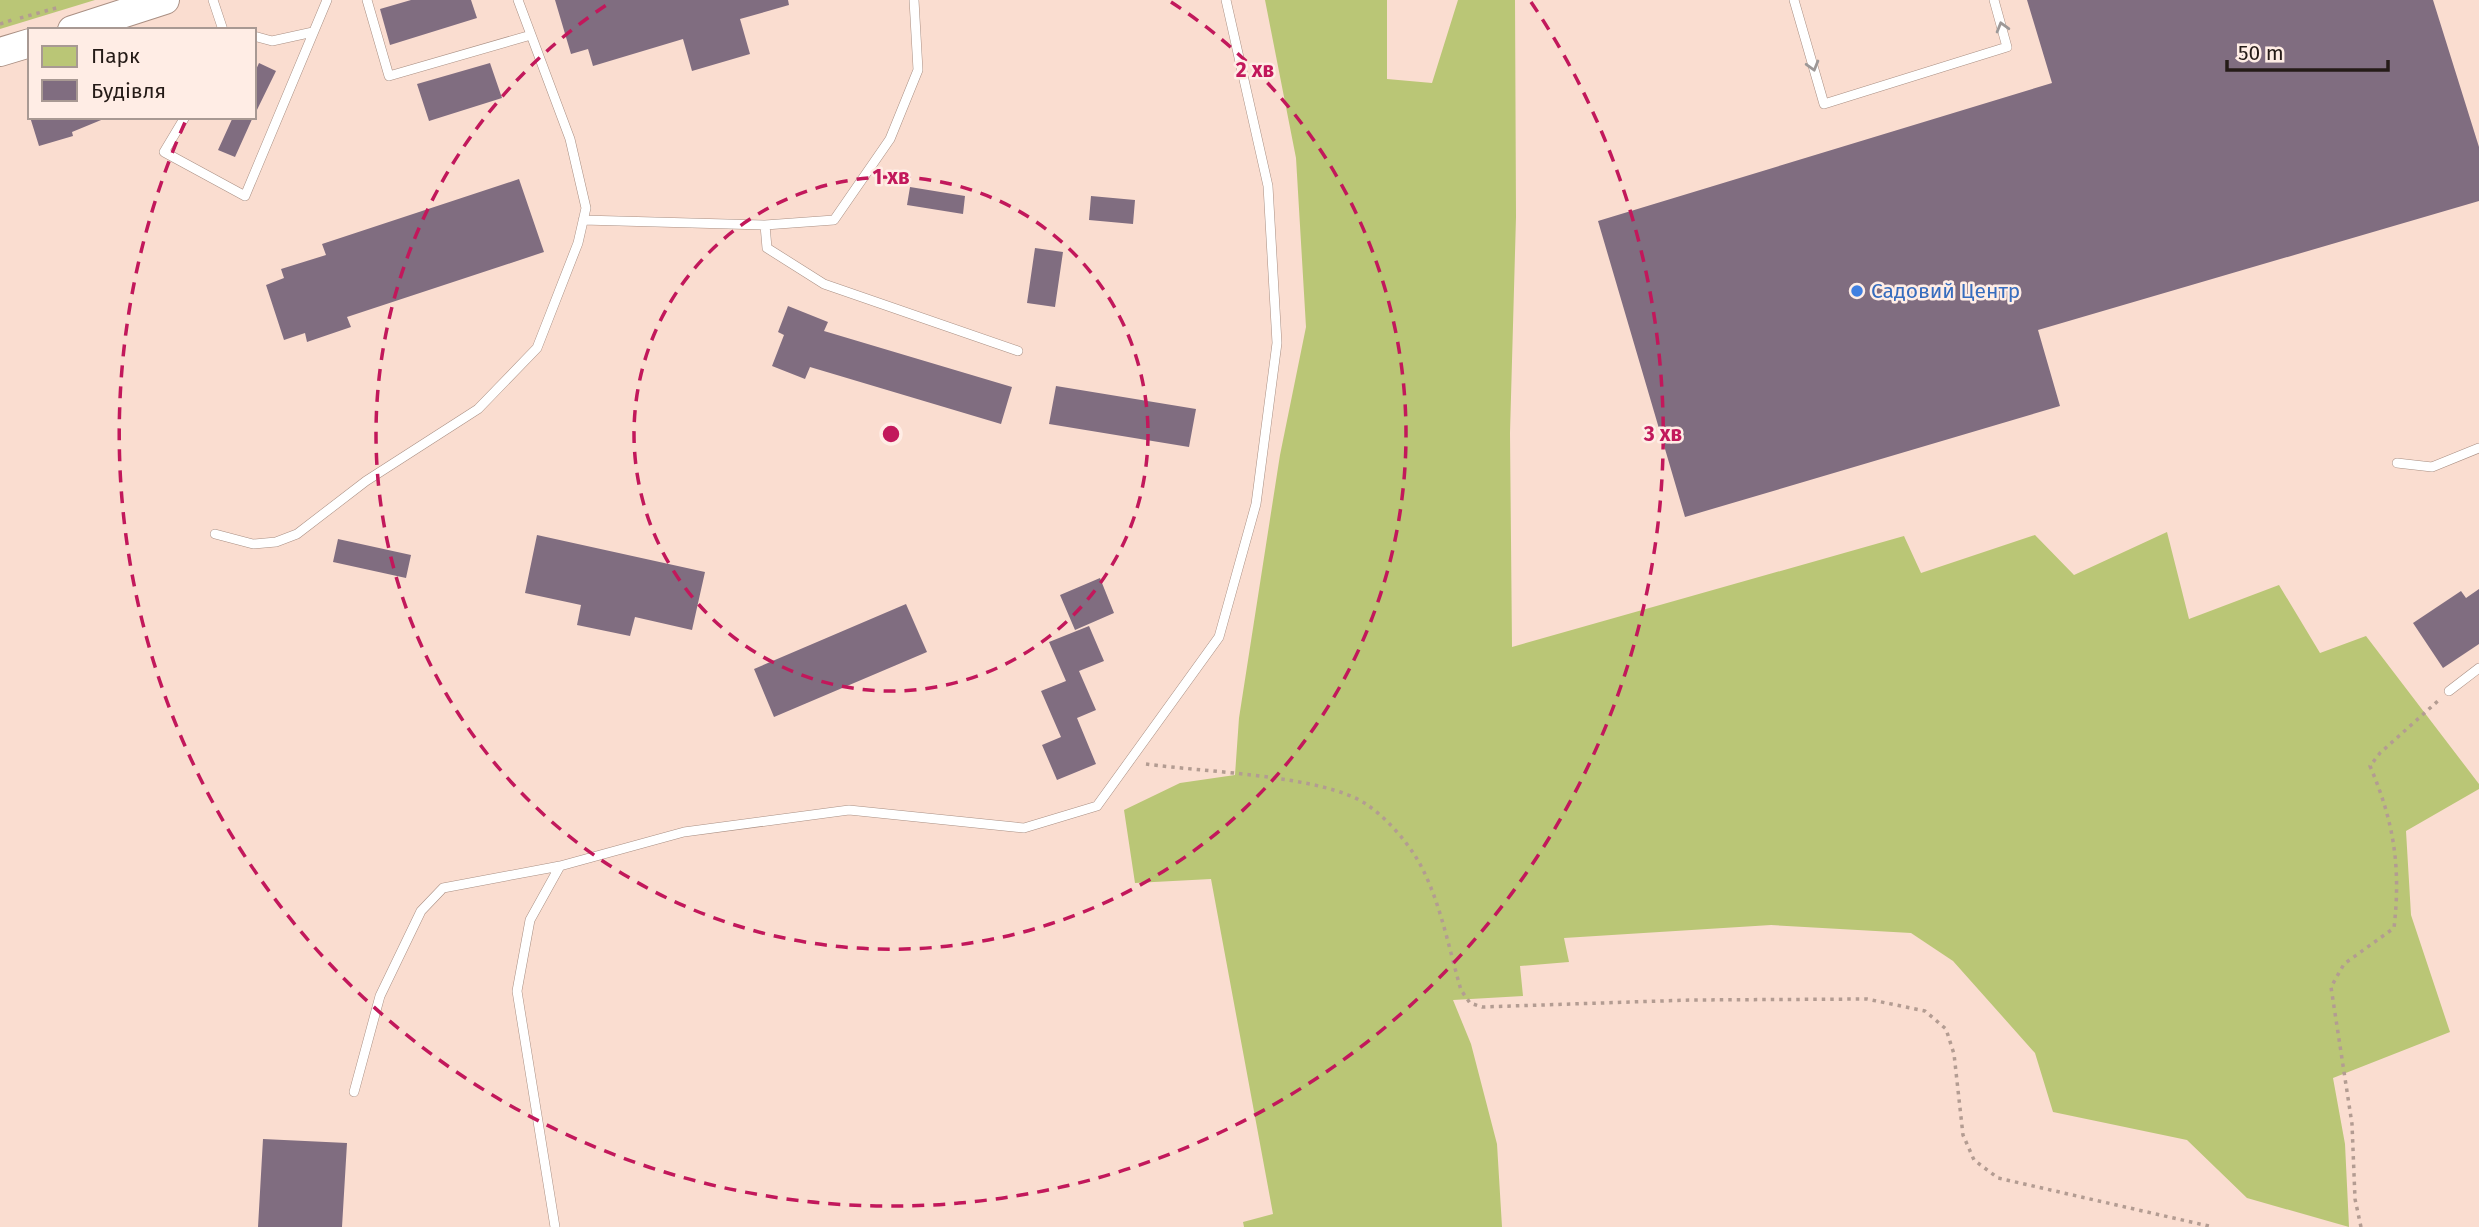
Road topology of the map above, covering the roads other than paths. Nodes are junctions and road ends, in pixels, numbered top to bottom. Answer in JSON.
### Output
{"nodes":[{"id":1,"x":165,"y":0,"type":"edge"},
{"id":2,"x":213,"y":0,"type":"edge"},
{"id":3,"x":327,"y":0,"type":"edge"},
{"id":4,"x":367,"y":0,"type":"edge"},
{"id":5,"x":518,"y":0,"type":"edge"},
{"id":6,"x":914,"y":0,"type":"edge"},
{"id":7,"x":1226,"y":0,"type":"edge"},
{"id":8,"x":1794,"y":0,"type":"edge"},
{"id":9,"x":1994,"y":0,"type":"edge"},
{"id":10,"x":66,"y":18,"type":"edge"},
{"id":11,"x":223,"y":28,"type":"edge"},
{"id":12,"x":313,"y":32,"type":"junction"},
{"id":13,"x":531,"y":35,"type":"junction"},
{"id":14,"x":256,"y":36,"type":"edge"},
{"id":15,"x":28,"y":44,"type":"edge"},
{"id":16,"x":0,"y":52,"type":"edge"},
{"id":17,"x":184,"y":119,"type":"edge"},
{"id":18,"x":583,"y":220,"type":"junction"},
{"id":19,"x":765,"y":225,"type":"junction"},
{"id":20,"x":1018,"y":351,"type":"dead end"},
{"id":21,"x":2479,"y":448,"type":"edge"},
{"id":22,"x":2397,"y":463,"type":"dead end"},
{"id":23,"x":215,"y":534,"type":"dead end"},
{"id":24,"x":2479,"y":668,"type":"edge"},
{"id":25,"x":2449,"y":691,"type":"road end"},
{"id":26,"x":560,"y":866,"type":"junction"},
{"id":27,"x":354,"y":1092,"type":"dead end"},
{"id":28,"x":555,"y":1227,"type":"edge"}],
"edges":[{"from":1,"to":10,"type":"highway"},
{"from":2,"to":11,"type":"lane"},
{"from":3,"to":12,"type":"lane"},
{"from":4,"to":13,"type":"lane"},
{"from":5,"to":13,"type":"lane"},
{"from":6,"to":19,"type":"lane"},
{"from":7,"to":26,"type":"lane"},
{"from":8,"to":9,"type":"lane","one_way":true},
{"from":12,"to":14,"type":"lane"},
{"from":12,"to":17,"type":"lane"},
{"from":13,"to":18,"type":"lane"},
{"from":15,"to":16,"type":"highway"},
{"from":18,"to":19,"type":"lane"},
{"from":18,"to":23,"type":"lane"},
{"from":19,"to":20,"type":"lane"},
{"from":21,"to":22,"type":"lane"},
{"from":24,"to":25,"type":"lane"},
{"from":26,"to":27,"type":"lane"},
{"from":26,"to":28,"type":"lane"}]}
